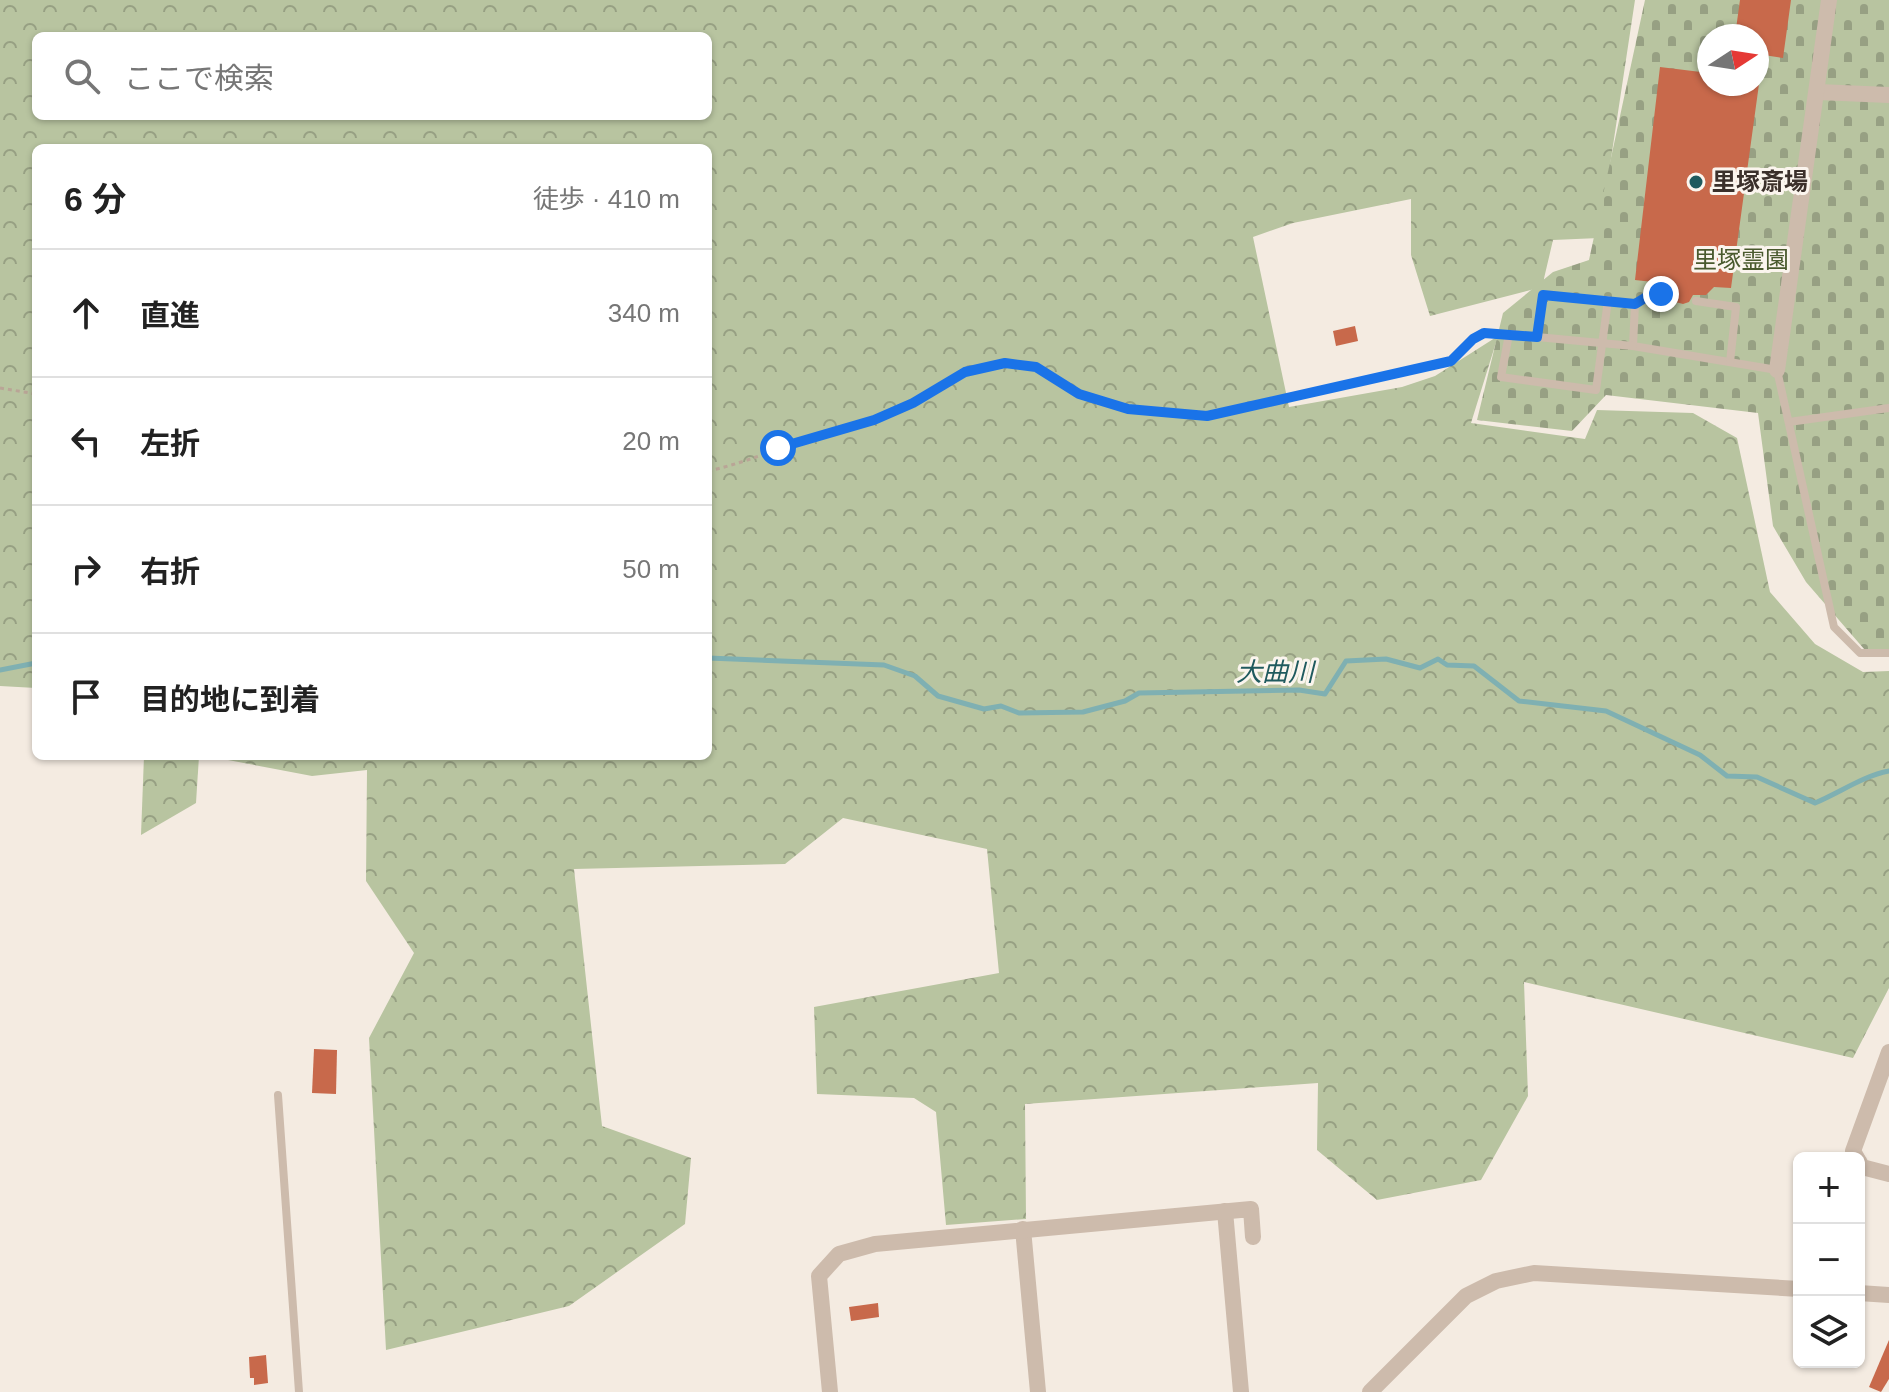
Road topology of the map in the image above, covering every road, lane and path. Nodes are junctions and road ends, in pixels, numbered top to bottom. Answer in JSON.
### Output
{"nodes":[{"id":1,"x":1829,"y":0,"type":"edge"},
{"id":2,"x":1818,"y":92,"type":"junction"},
{"id":3,"x":1889,"y":95,"type":"edge"},
{"id":4,"x":1661,"y":294,"type":"dead end"},
{"id":5,"x":1608,"y":300,"type":"junction"},
{"id":6,"x":1696,"y":301,"type":"dead end"},
{"id":7,"x":1635,"y":304,"type":"junction"},
{"id":8,"x":1509,"y":334,"type":"junction"},
{"id":9,"x":1537,"y":337,"type":"junction"},
{"id":10,"x":1602,"y":343,"type":"junction"},
{"id":11,"x":1633,"y":346,"type":"junction"},
{"id":12,"x":1730,"y":362,"type":"junction"},
{"id":13,"x":1777,"y":370,"type":"junction"},
{"id":14,"x":0,"y":388,"type":"edge"},
{"id":15,"x":32,"y":393,"type":"edge"},
{"id":16,"x":1291,"y":397,"type":"joint"},
{"id":17,"x":1889,"y":408,"type":"edge"},
{"id":18,"x":1789,"y":422,"type":"junction"},
{"id":19,"x":712,"y":470,"type":"edge"},
{"id":20,"x":1889,"y":653,"type":"edge"},
{"id":21,"x":1889,"y":1052,"type":"edge"},
{"id":22,"x":278,"y":1095,"type":"dead end"},
{"id":23,"x":1854,"y":1152,"type":"edge"},
{"id":24,"x":1865,"y":1168,"type":"edge"},
{"id":25,"x":1889,"y":1174,"type":"edge"},
{"id":26,"x":1225,"y":1211,"type":"junction"},
{"id":27,"x":1023,"y":1229,"type":"junction"},
{"id":28,"x":1253,"y":1237,"type":"dead end"},
{"id":29,"x":1793,"y":1289,"type":"edge"},
{"id":30,"x":1865,"y":1293,"type":"edge"},
{"id":31,"x":1889,"y":1295,"type":"edge"},
{"id":32,"x":299,"y":1392,"type":"edge"},
{"id":33,"x":830,"y":1392,"type":"edge"},
{"id":34,"x":1038,"y":1392,"type":"edge"},
{"id":35,"x":1241,"y":1392,"type":"edge"},
{"id":36,"x":1370,"y":1392,"type":"edge"}],
"edges":[{"from":1,"to":2,"type":"street"},
{"from":2,"to":3,"type":"street"},
{"from":2,"to":13,"type":"street"},
{"from":4,"to":7,"type":"lane"},
{"from":5,"to":7,"type":"lane"},
{"from":5,"to":9,"type":"lane"},
{"from":5,"to":10,"type":"lane"},
{"from":6,"to":12,"type":"lane"},
{"from":7,"to":11,"type":"lane"},
{"from":8,"to":9,"type":"lane"},
{"from":8,"to":10,"type":"lane"},
{"from":8,"to":16,"type":"lane"},
{"from":9,"to":10,"type":"lane"},
{"from":10,"to":11,"type":"lane"},
{"from":11,"to":12,"type":"lane"},
{"from":12,"to":13,"type":"lane"},
{"from":13,"to":18,"type":"lane"},
{"from":14,"to":15,"type":"path"},
{"from":16,"to":19,"type":"path"},
{"from":17,"to":18,"type":"lane"},
{"from":18,"to":20,"type":"lane"},
{"from":21,"to":23,"type":"street"},
{"from":22,"to":32,"type":"lane"},
{"from":24,"to":25,"type":"street"},
{"from":26,"to":27,"type":"street"},
{"from":26,"to":28,"type":"street"},
{"from":26,"to":35,"type":"street"},
{"from":27,"to":33,"type":"street"},
{"from":27,"to":34,"type":"street"},
{"from":29,"to":36,"type":"street"},
{"from":30,"to":31,"type":"street"}]}
